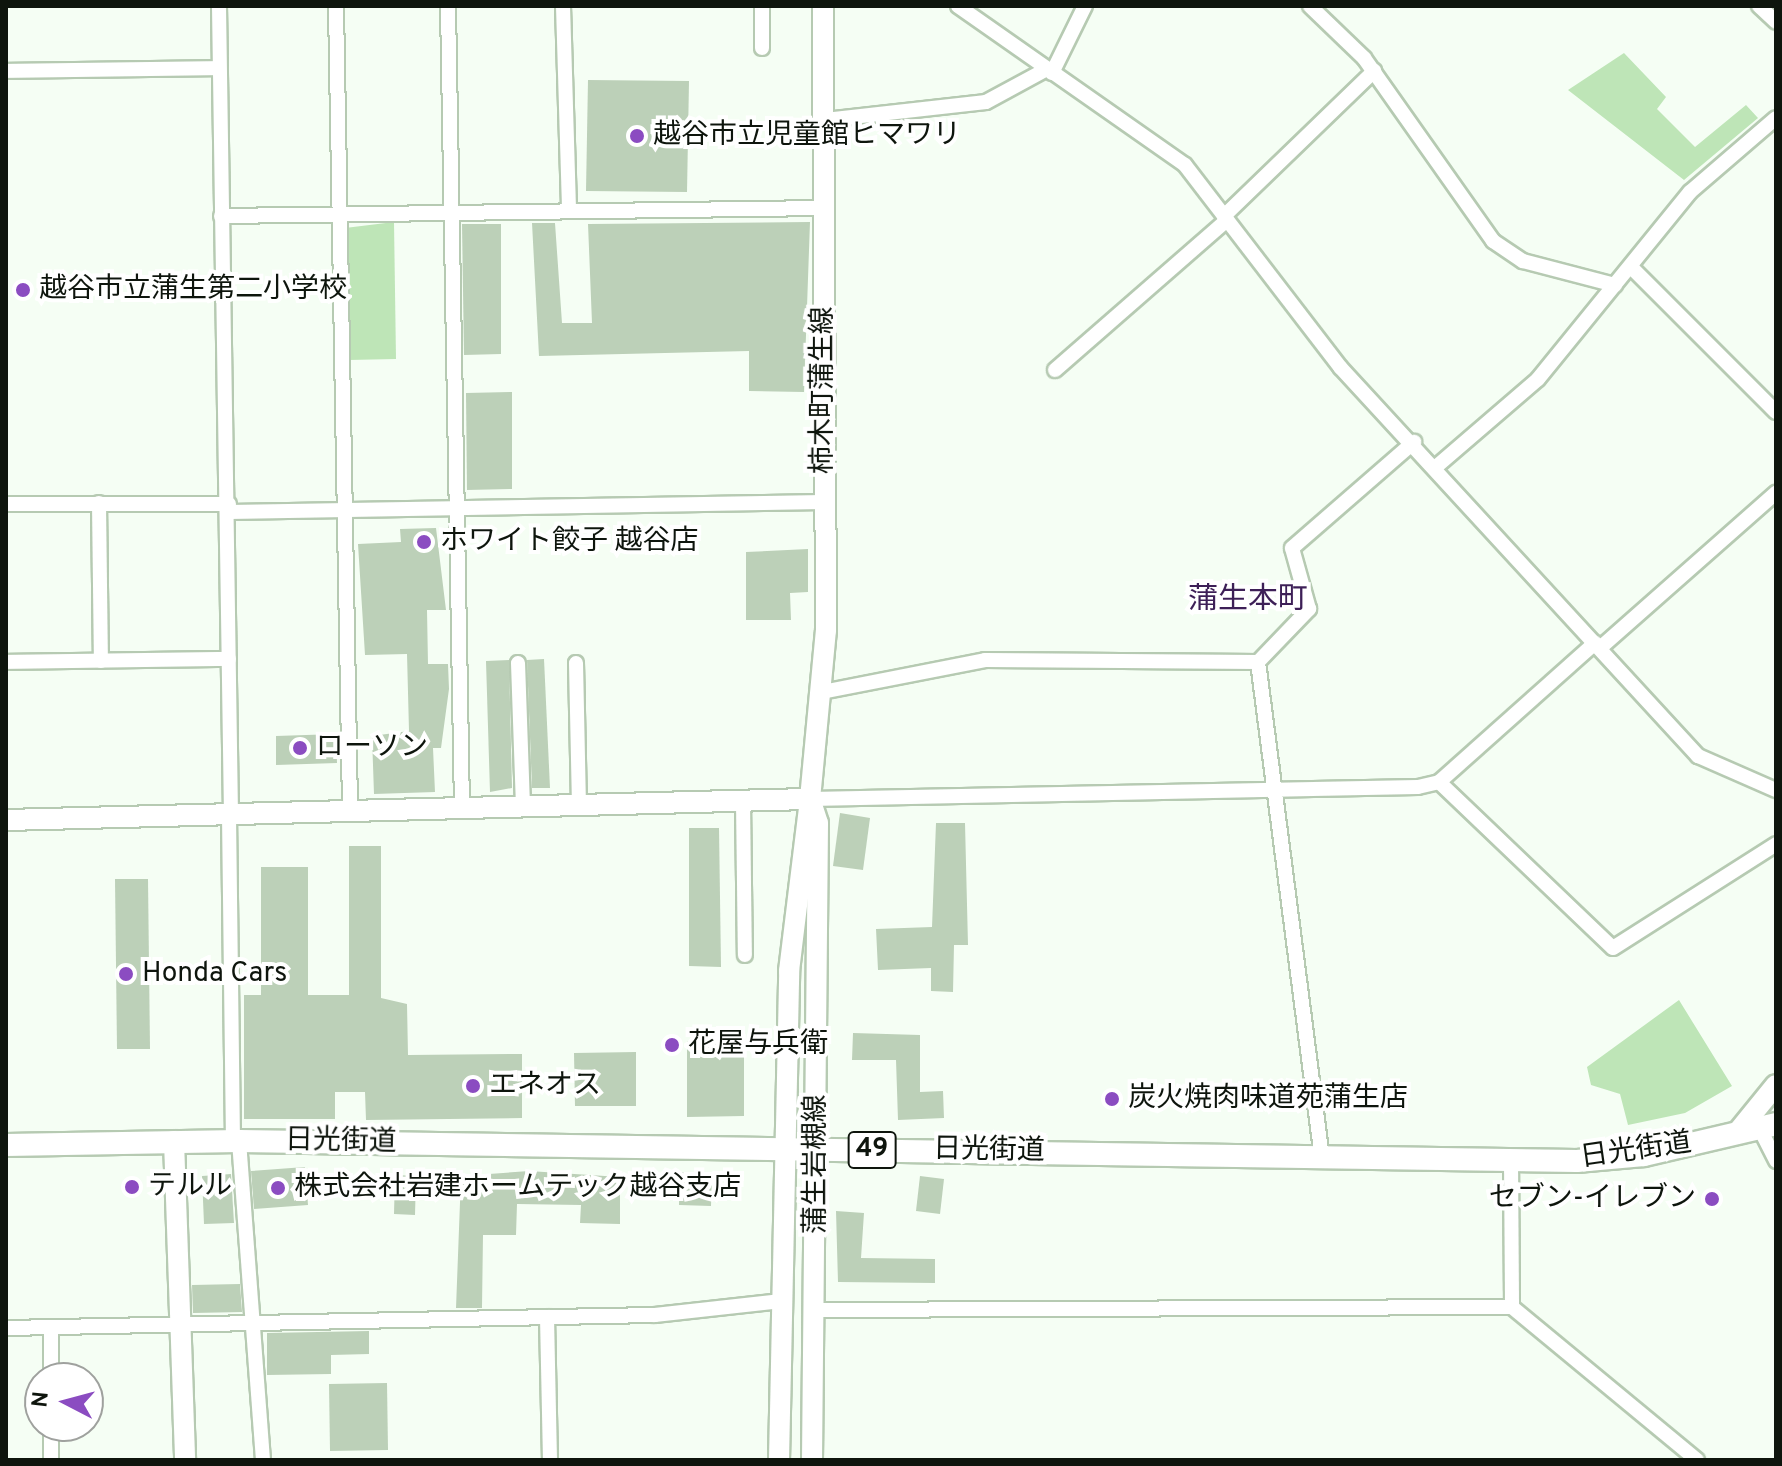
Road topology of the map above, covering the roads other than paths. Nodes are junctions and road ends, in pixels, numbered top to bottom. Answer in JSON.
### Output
{"nodes":[{"id":1,"x":219,"y":6,"type":"edge"},
{"id":2,"x":336,"y":6,"type":"edge"},
{"id":3,"x":448,"y":6,"type":"edge"},
{"id":4,"x":563,"y":6,"type":"edge"},
{"id":5,"x":762,"y":6,"type":"edge"},
{"id":6,"x":823,"y":6,"type":"edge"},
{"id":7,"x":958,"y":6,"type":"edge"},
{"id":8,"x":1085,"y":6,"type":"edge"},
{"id":9,"x":1310,"y":6,"type":"edge"},
{"id":10,"x":1759,"y":6,"type":"edge"},
{"id":11,"x":1776,"y":22,"type":"edge"},
{"id":12,"x":762,"y":48,"type":"dead end"},
{"id":13,"x":219,"y":68,"type":"junction"},
{"id":14,"x":6,"y":71,"type":"edge"},
{"id":15,"x":1049,"y":71,"type":"junction"},
{"id":16,"x":1374,"y":71,"type":"junction"},
{"id":17,"x":1776,"y":118,"type":"edge"},
{"id":18,"x":825,"y":120,"type":"junction"},
{"id":19,"x":825,"y":208,"type":"junction"},
{"id":20,"x":569,"y":210,"type":"junction"},
{"id":21,"x":452,"y":212,"type":"junction"},
{"id":22,"x":341,"y":215,"type":"junction"},
{"id":23,"x":221,"y":216,"type":"junction"},
{"id":24,"x":1226,"y":218,"type":"junction"},
{"id":25,"x":1631,"y":267,"type":"junction"},
{"id":26,"x":1615,"y":285,"type":"junction"},
{"id":27,"x":1055,"y":370,"type":"dead end"},
{"id":28,"x":1776,"y":412,"type":"edge"},
{"id":29,"x":1414,"y":442,"type":"junction"},
{"id":30,"x":1437,"y":466,"type":"junction"},
{"id":31,"x":1776,"y":493,"type":"edge"},
{"id":32,"x":824,"y":502,"type":"junction"},
{"id":33,"x":99,"y":503,"type":"junction"},
{"id":34,"x":6,"y":504,"type":"edge"},
{"id":35,"x":457,"y":507,"type":"junction"},
{"id":36,"x":229,"y":508,"type":"junction"},
{"id":37,"x":346,"y":512,"type":"junction"},
{"id":38,"x":1597,"y":645,"type":"junction"},
{"id":39,"x":229,"y":659,"type":"junction"},
{"id":40,"x":101,"y":661,"type":"junction"},
{"id":41,"x":6,"y":662,"type":"edge"},
{"id":42,"x":1258,"y":662,"type":"junction"},
{"id":43,"x":518,"y":663,"type":"dead end"},
{"id":44,"x":576,"y":663,"type":"dead end"},
{"id":45,"x":822,"y":692,"type":"junction"},
{"id":46,"x":812,"y":773,"type":"joint"},
{"id":47,"x":1439,"y":782,"type":"junction"},
{"id":48,"x":1274,"y":789,"type":"junction"},
{"id":49,"x":1776,"y":790,"type":"edge"},
{"id":50,"x":810,"y":799,"type":"junction"},
{"id":51,"x":743,"y":801,"type":"junction"},
{"id":52,"x":579,"y":806,"type":"junction"},
{"id":53,"x":523,"y":808,"type":"junction"},
{"id":54,"x":462,"y":810,"type":"junction"},
{"id":55,"x":350,"y":812,"type":"junction"},
{"id":56,"x":230,"y":815,"type":"junction"},
{"id":57,"x":6,"y":820,"type":"edge"},
{"id":58,"x":1776,"y":844,"type":"edge"},
{"id":59,"x":745,"y":955,"type":"dead end"},
{"id":60,"x":1776,"y":1085,"type":"edge"},
{"id":61,"x":1768,"y":1126,"type":"edge"},
{"id":62,"x":1736,"y":1134,"type":"junction"},
{"id":63,"x":174,"y":1141,"type":"junction"},
{"id":64,"x":236,"y":1141,"type":"junction"},
{"id":65,"x":6,"y":1145,"type":"edge"},
{"id":66,"x":784,"y":1148,"type":"junction"},
{"id":67,"x":818,"y":1149,"type":"junction"},
{"id":68,"x":1322,"y":1158,"type":"junction"},
{"id":69,"x":1511,"y":1160,"type":"junction"},
{"id":70,"x":1776,"y":1161,"type":"edge"},
{"id":71,"x":781,"y":1301,"type":"junction"},
{"id":72,"x":1512,"y":1307,"type":"junction"},
{"id":73,"x":817,"y":1310,"type":"junction"},
{"id":74,"x":547,"y":1317,"type":"junction"},
{"id":75,"x":253,"y":1322,"type":"junction"},
{"id":76,"x":180,"y":1323,"type":"junction"},
{"id":77,"x":51,"y":1327,"type":"junction"},
{"id":78,"x":6,"y":1328,"type":"edge"},
{"id":79,"x":51,"y":1362,"type":"edge"},
{"id":80,"x":185,"y":1460,"type":"edge"},
{"id":81,"x":263,"y":1460,"type":"edge"},
{"id":82,"x":550,"y":1460,"type":"edge"},
{"id":83,"x":779,"y":1460,"type":"edge"},
{"id":84,"x":812,"y":1460,"type":"edge"},
{"id":85,"x":1697,"y":1460,"type":"edge"}],
"edges":[{"from":1,"to":13,"type":"street"},
{"from":2,"to":22,"type":"street"},
{"from":3,"to":21,"type":"street"},
{"from":4,"to":20,"type":"street"},
{"from":5,"to":12,"type":"street"},
{"from":6,"to":18,"type":"main road","name":"柿木町蒲生線"},
{"from":7,"to":15,"type":"street"},
{"from":8,"to":15,"type":"street"},
{"from":9,"to":16,"type":"street"},
{"from":10,"to":11,"type":"street"},
{"from":13,"to":14,"type":"street"},
{"from":13,"to":23,"type":"street"},
{"from":15,"to":18,"type":"street"},
{"from":15,"to":24,"type":"street"},
{"from":16,"to":24,"type":"street"},
{"from":16,"to":26,"type":"street"},
{"from":17,"to":25,"type":"street"},
{"from":18,"to":19,"type":"main road","name":"柿木町蒲生線"},
{"from":19,"to":20,"type":"street"},
{"from":19,"to":32,"type":"main road","name":"柿木町蒲生線"},
{"from":20,"to":21,"type":"street"},
{"from":21,"to":22,"type":"street"},
{"from":21,"to":35,"type":"street"},
{"from":22,"to":23,"type":"street"},
{"from":22,"to":37,"type":"street"},
{"from":23,"to":36,"type":"street"},
{"from":24,"to":27,"type":"street"},
{"from":24,"to":29,"type":"street"},
{"from":25,"to":26,"type":"street"},
{"from":25,"to":28,"type":"street"},
{"from":26,"to":30,"type":"street"},
{"from":29,"to":30,"type":"street"},
{"from":29,"to":42,"type":"street"},
{"from":30,"to":38,"type":"street"},
{"from":31,"to":38,"type":"street"},
{"from":32,"to":35,"type":"street"},
{"from":32,"to":45,"type":"main road","name":"柿木町蒲生線"},
{"from":33,"to":34,"type":"street"},
{"from":33,"to":36,"type":"street"},
{"from":33,"to":40,"type":"street"},
{"from":35,"to":37,"type":"street"},
{"from":35,"to":54,"type":"street"},
{"from":36,"to":37,"type":"street"},
{"from":36,"to":39,"type":"street"},
{"from":37,"to":55,"type":"street"},
{"from":38,"to":47,"type":"street"},
{"from":38,"to":49,"type":"street"},
{"from":39,"to":40,"type":"street"},
{"from":39,"to":56,"type":"street"},
{"from":40,"to":41,"type":"street"},
{"from":42,"to":45,"type":"street"},
{"from":42,"to":48,"type":"street"},
{"from":43,"to":53,"type":"street"},
{"from":44,"to":52,"type":"street"},
{"from":45,"to":46,"type":"main road","name":"柿木町蒲生線"},
{"from":46,"to":50,"type":"main road","name":"蒲生岩槻線"},
{"from":47,"to":48,"type":"street"},
{"from":47,"to":58,"type":"street"},
{"from":48,"to":50,"type":"street"},
{"from":48,"to":68,"type":"street"},
{"from":50,"to":51,"type":"main road"},
{"from":50,"to":66,"type":"main road"},
{"from":50,"to":67,"type":"main road","name":"蒲生岩槻線"},
{"from":51,"to":52,"type":"main road"},
{"from":51,"to":59,"type":"street"},
{"from":52,"to":53,"type":"main road"},
{"from":53,"to":54,"type":"main road"},
{"from":54,"to":55,"type":"main road"},
{"from":55,"to":56,"type":"main road"},
{"from":56,"to":57,"type":"main road"},
{"from":56,"to":64,"type":"street"},
{"from":60,"to":62,"type":"main road"},
{"from":61,"to":62,"type":"main road","name":"日光街道","number":"49"},
{"from":61,"to":70,"type":"street"},
{"from":62,"to":69,"type":"main road","name":"日光街道","number":"49"},
{"from":63,"to":64,"type":"main road","name":"日光街道","number":"49"},
{"from":63,"to":65,"type":"main road","name":"日光街道","number":"49"},
{"from":63,"to":76,"type":"main road"},
{"from":64,"to":66,"type":"main road","name":"日光街道","number":"49"},
{"from":64,"to":75,"type":"street"},
{"from":66,"to":67,"type":"main road","name":"日光街道","number":"49"},
{"from":66,"to":71,"type":"main road","name":"蒲生岩槻線"},
{"from":67,"to":68,"type":"main road","name":"日光街道","number":"49"},
{"from":67,"to":73,"type":"main road","name":"蒲生岩槻線"},
{"from":68,"to":69,"type":"main road","name":"日光街道","number":"49"},
{"from":69,"to":72,"type":"street"},
{"from":71,"to":74,"type":"street"},
{"from":71,"to":83,"type":"main road","name":"蒲生岩槻線"},
{"from":72,"to":73,"type":"street"},
{"from":72,"to":85,"type":"street"},
{"from":73,"to":84,"type":"main road","name":"蒲生岩槻線"},
{"from":74,"to":75,"type":"street"},
{"from":74,"to":82,"type":"street"},
{"from":75,"to":76,"type":"street"},
{"from":75,"to":81,"type":"street"},
{"from":76,"to":77,"type":"street"},
{"from":76,"to":80,"type":"main road"},
{"from":77,"to":78,"type":"street"},
{"from":77,"to":79,"type":"street"}]}
